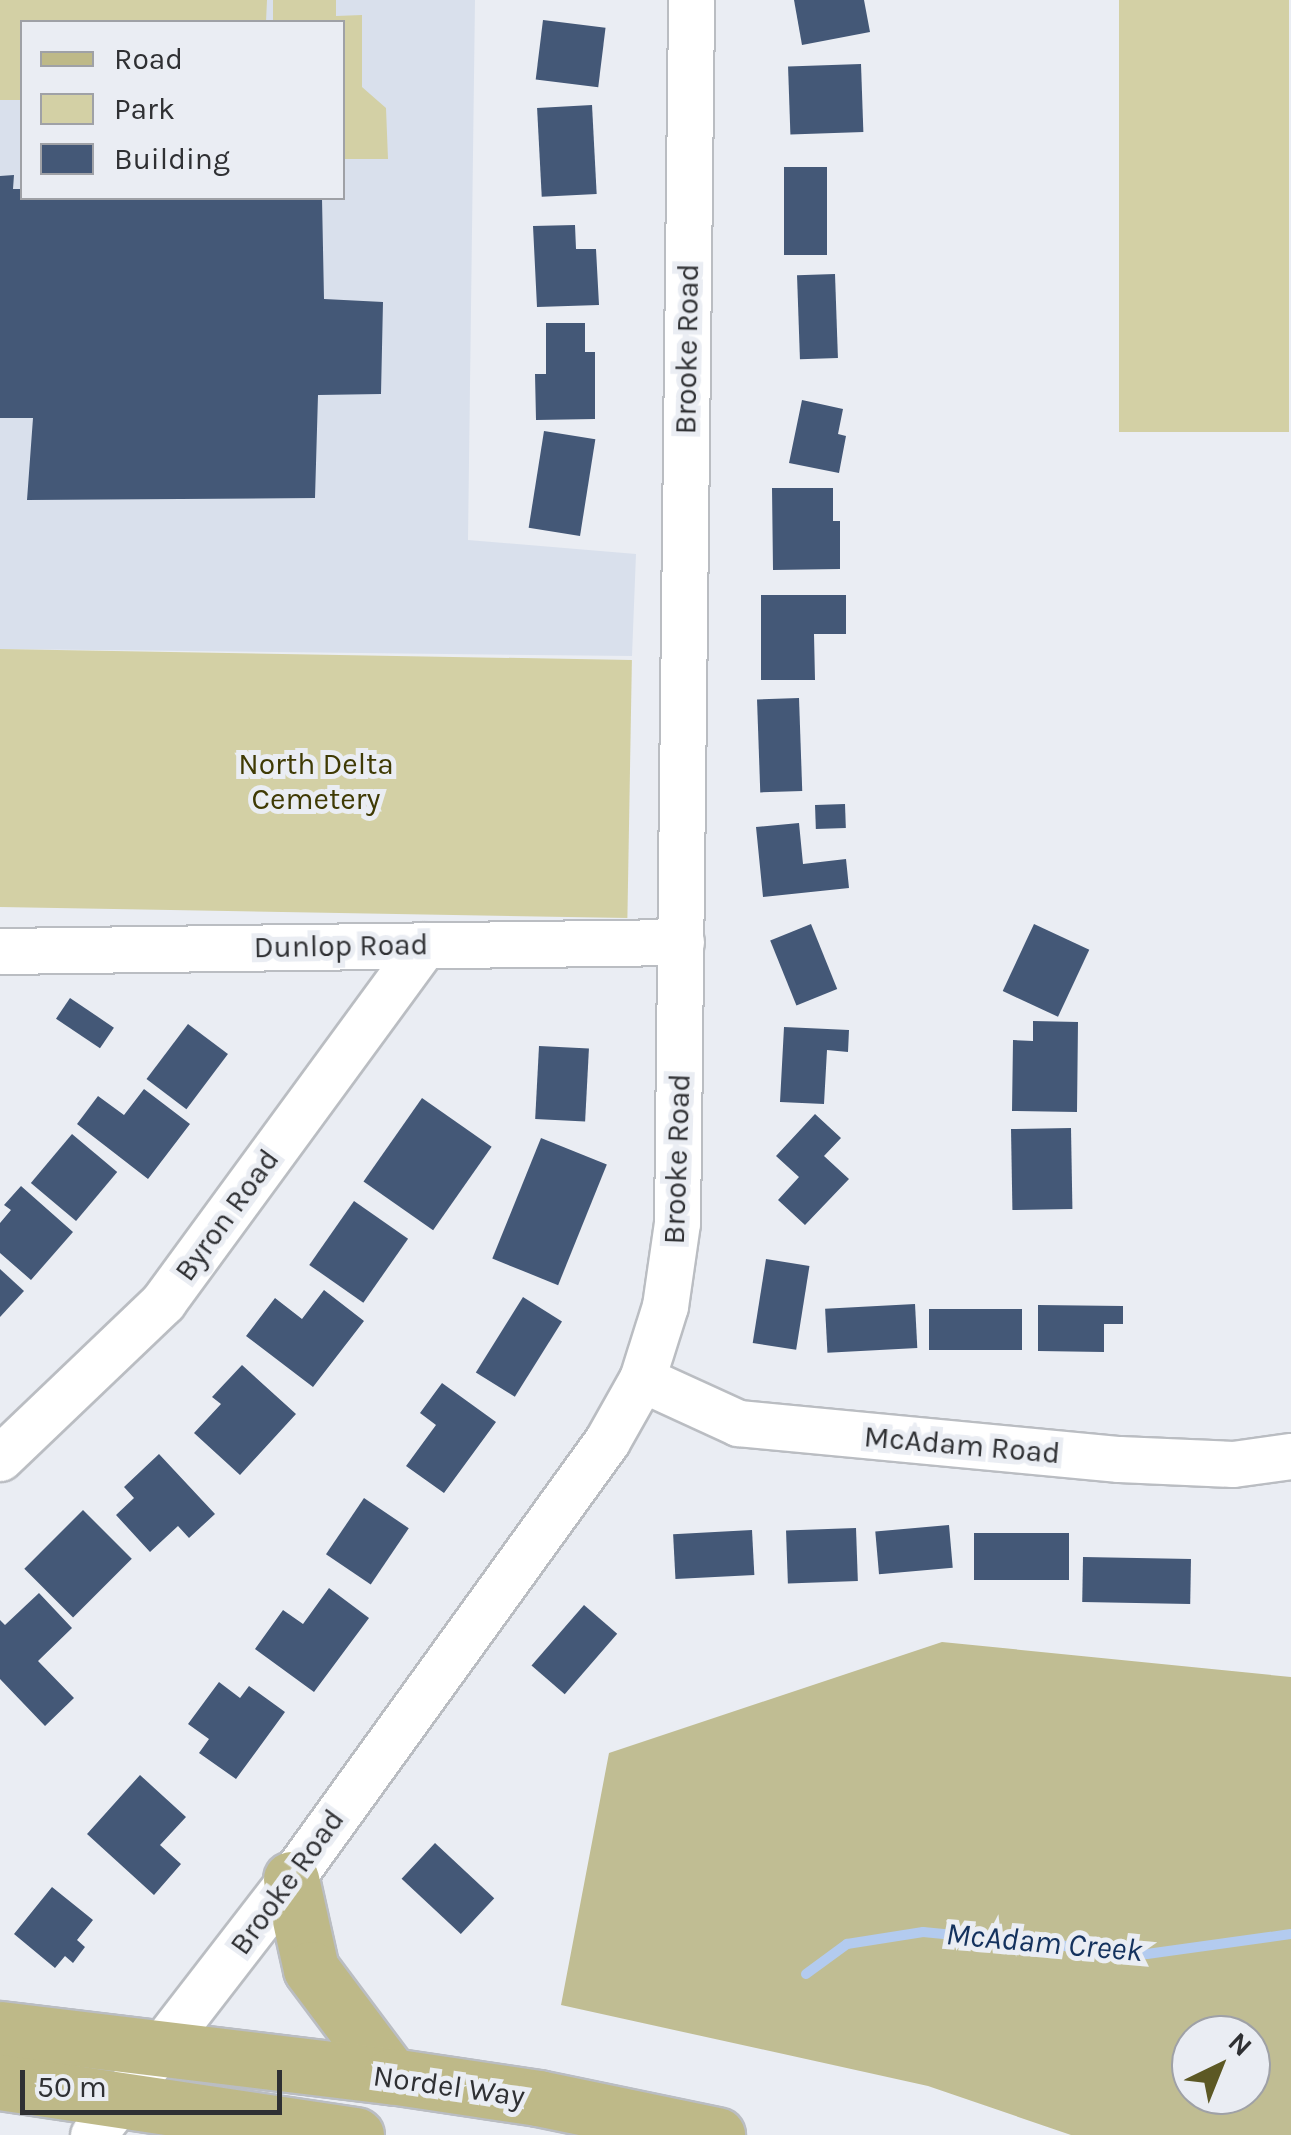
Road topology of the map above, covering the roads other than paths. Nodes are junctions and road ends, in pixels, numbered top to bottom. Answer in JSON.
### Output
{"nodes":[{"id":1,"x":691,"y":0,"type":"edge"},
{"id":2,"x":681,"y":942,"type":"junction"},
{"id":3,"x":424,"y":945,"type":"junction"},
{"id":4,"x":0,"y":951,"type":"edge"},
{"id":5,"x":642,"y":1379,"type":"junction"},
{"id":6,"x":1291,"y":1456,"type":"edge"},
{"id":7,"x":0,"y":1458,"type":"edge"},
{"id":8,"x":291,"y":1878,"type":"junction"},
{"id":9,"x":0,"y":2030,"type":"edge"},
{"id":10,"x":159,"y":2051,"type":"junction"},
{"id":11,"x":391,"y":2076,"type":"junction"},
{"id":12,"x":0,"y":2082,"type":"edge"},
{"id":13,"x":106,"y":2119,"type":"edge"},
{"id":14,"x":356,"y":2135,"type":"edge"},
{"id":15,"x":718,"y":2135,"type":"edge"}],
"edges":[{"from":1,"to":2,"type":"street","name":"Brooke Road"},
{"from":2,"to":3,"type":"street","name":"Dunlop Road"},
{"from":2,"to":5,"type":"street","name":"Brooke Road"},
{"from":3,"to":4,"type":"street","name":"Dunlop Road"},
{"from":3,"to":7,"type":"street","name":"Byron Road"},
{"from":5,"to":6,"type":"street","name":"McAdam Road"},
{"from":5,"to":8,"type":"street","name":"Brooke Road"},
{"from":8,"to":10,"type":"street","name":"Brooke Road"},
{"from":8,"to":11,"type":"main road"},
{"from":9,"to":10,"type":"main road","name":"Nordel Way"},
{"from":10,"to":11,"type":"main road","name":"Nordel Way"},
{"from":10,"to":13,"type":"street","name":"Brooke Road"},
{"from":11,"to":15,"type":"main road","name":"Nordel Way"},
{"from":12,"to":13,"type":"main road","name":"Nordel Way"},
{"from":13,"to":14,"type":"main road","name":"Nordel Way"}]}
